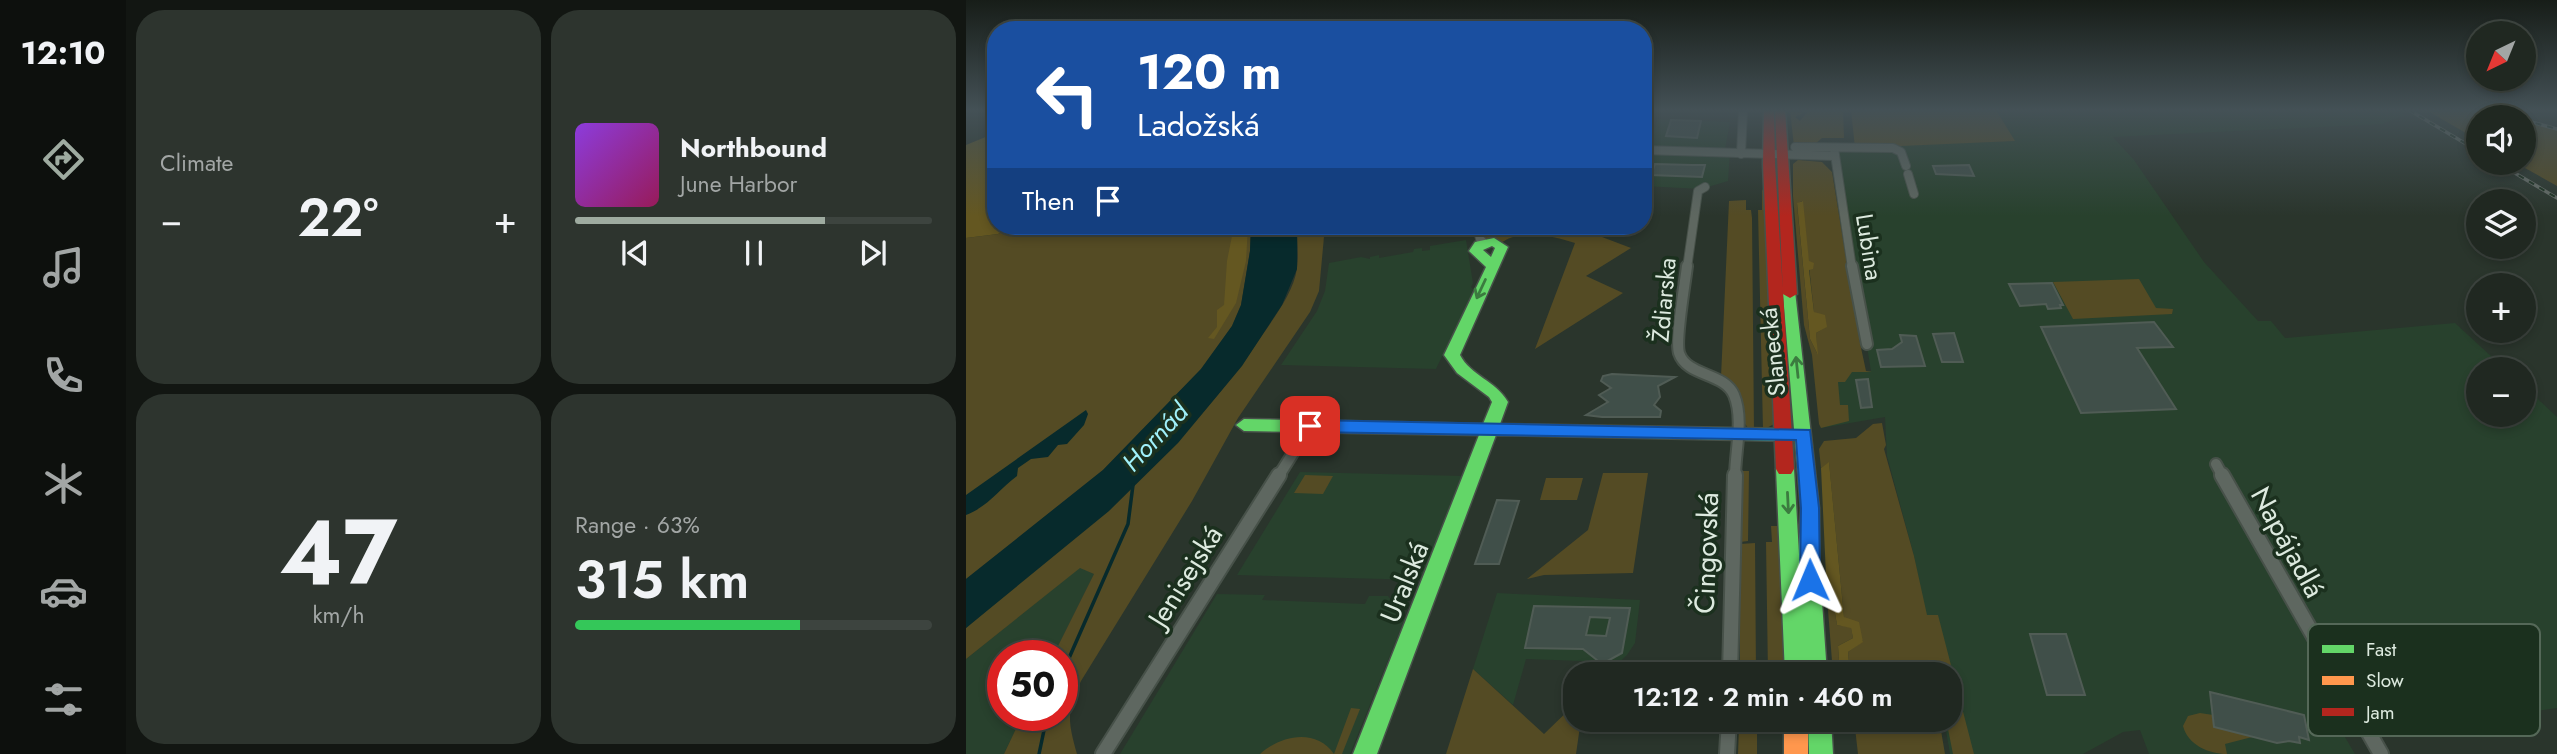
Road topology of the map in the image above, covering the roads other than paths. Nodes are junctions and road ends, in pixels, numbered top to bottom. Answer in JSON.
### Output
{"nodes":[{"id":1,"x":1741,"y":145,"type":"edge"},
{"id":2,"x":1780,"y":145,"type":"edge"},
{"id":3,"x":1782,"y":145,"type":"edge"},
{"id":4,"x":1652,"y":150,"type":"edge"},
{"id":5,"x":1782,"y":152,"type":"junction"},
{"id":6,"x":1834,"y":152,"type":"junction"},
{"id":7,"x":1741,"y":154,"type":"junction"},
{"id":8,"x":1705,"y":187,"type":"dead end"},
{"id":9,"x":1914,"y":194,"type":"dead end"},
{"id":10,"x":1479,"y":235,"type":"edge"},
{"id":11,"x":1484,"y":243,"type":"joint"},
{"id":12,"x":1867,"y":344,"type":"dead end"},
{"id":13,"x":1244,"y":425,"type":"dead end"},
{"id":14,"x":1310,"y":426,"type":"junction"},
{"id":15,"x":1490,"y":429,"type":"junction"},
{"id":16,"x":1736,"y":435,"type":"junction"},
{"id":17,"x":1784,"y":435,"type":"junction"},
{"id":18,"x":1804,"y":435,"type":"junction"},
{"id":19,"x":2216,"y":464,"type":"dead end"},
{"id":20,"x":2308,"y":626,"type":"edge"},
{"id":21,"x":1730,"y":662,"type":"edge"},
{"id":22,"x":1795,"y":662,"type":"edge"},
{"id":23,"x":1815,"y":662,"type":"edge"},
{"id":24,"x":1728,"y":732,"type":"edge"},
{"id":25,"x":1796,"y":732,"type":"edge"},
{"id":26,"x":1820,"y":732,"type":"edge"},
{"id":27,"x":2371,"y":736,"type":"edge"},
{"id":28,"x":1103,"y":754,"type":"edge"},
{"id":29,"x":1365,"y":754,"type":"edge"},
{"id":30,"x":1727,"y":754,"type":"edge"},
{"id":31,"x":1796,"y":754,"type":"edge"},
{"id":32,"x":1821,"y":754,"type":"edge"},
{"id":33,"x":2381,"y":754,"type":"edge"}],
"edges":[{"from":1,"to":7,"type":"street"},
{"from":2,"to":5,"type":"main road","name":"Slanecká"},
{"from":3,"to":5,"type":"main road","name":"Slanecká"},
{"from":4,"to":7,"type":"street"},
{"from":5,"to":6,"type":"street"},
{"from":5,"to":6,"type":"street"},
{"from":5,"to":7,"type":"street"},
{"from":5,"to":17,"type":"main road","name":"Slanecká"},
{"from":18,"to":5,"type":"main road","name":"Slanecká","one_way":true},
{"from":6,"to":9,"type":"street"},
{"from":6,"to":12,"type":"street","name":"Lubina"},
{"from":8,"to":16,"type":"street","name":"Ždiarska"},
{"from":10,"to":11,"type":"street"},
{"from":11,"to":15,"type":"main road","name":"Uralská","one_way":true},
{"from":13,"to":14,"type":"main road"},
{"from":14,"to":15,"type":"main road"},
{"from":14,"to":28,"type":"street","name":"Jenisejská"},
{"from":15,"to":16,"type":"main road"},
{"from":15,"to":29,"type":"main road","name":"Uralská"},
{"from":16,"to":17,"type":"main road"},
{"from":16,"to":21,"type":"street","name":"Čingovská"},
{"from":17,"to":18,"type":"main road"},
{"from":17,"to":22,"type":"main road","name":"Slanecká","one_way":true},
{"from":18,"to":23,"type":"main road","name":"Slanecká"},
{"from":19,"to":20,"type":"street","name":"Napájadlá"},
{"from":24,"to":30,"type":"street"},
{"from":25,"to":31,"type":"main road"},
{"from":26,"to":32,"type":"main road"},
{"from":27,"to":33,"type":"street","name":"Napájadlá"}]}
